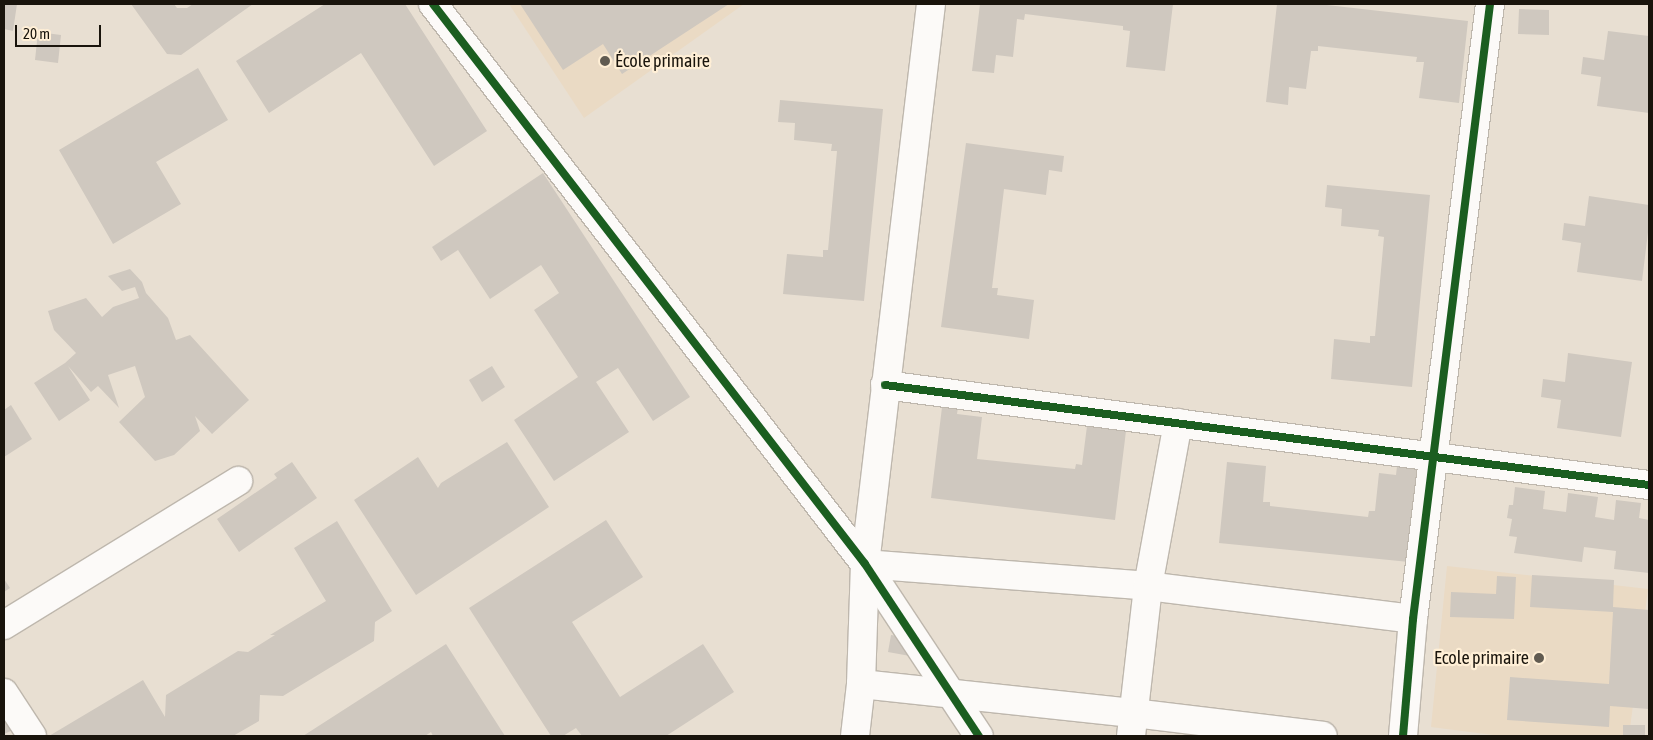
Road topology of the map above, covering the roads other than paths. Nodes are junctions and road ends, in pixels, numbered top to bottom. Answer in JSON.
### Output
{"nodes":[{"id":1,"x":433,"y":4,"type":"edge"},
{"id":2,"x":931,"y":4,"type":"edge"},
{"id":3,"x":1490,"y":4,"type":"edge"},
{"id":4,"x":884,"y":385,"type":"junction"},
{"id":5,"x":1178,"y":423,"type":"junction"},
{"id":6,"x":1433,"y":457,"type":"junction"},
{"id":7,"x":238,"y":481,"type":"dead end"},
{"id":8,"x":1649,"y":486,"type":"edge"},
{"id":9,"x":865,"y":564,"type":"junction"},
{"id":10,"x":1148,"y":586,"type":"junction"},
{"id":11,"x":1413,"y":619,"type":"junction"},
{"id":12,"x":4,"y":625,"type":"edge"},
{"id":13,"x":861,"y":684,"type":"junction"},
{"id":14,"x":4,"y":693,"type":"edge"},
{"id":15,"x":951,"y":693,"type":"junction"},
{"id":16,"x":1132,"y":724,"type":"edge"},
{"id":17,"x":32,"y":736,"type":"edge"},
{"id":18,"x":855,"y":736,"type":"edge"},
{"id":19,"x":978,"y":736,"type":"edge"},
{"id":20,"x":1322,"y":736,"type":"edge"},
{"id":21,"x":1403,"y":736,"type":"edge"}],
"edges":[{"from":1,"to":9,"type":"street"},
{"from":2,"to":4,"type":"street"},
{"from":3,"to":6,"type":"street"},
{"from":4,"to":5,"type":"street"},
{"from":4,"to":9,"type":"street"},
{"from":5,"to":6,"type":"street"},
{"from":5,"to":10,"type":"street"},
{"from":6,"to":8,"type":"street"},
{"from":6,"to":11,"type":"street"},
{"from":7,"to":12,"type":"street"},
{"from":9,"to":10,"type":"street"},
{"from":9,"to":13,"type":"street"},
{"from":9,"to":15,"type":"street"},
{"from":10,"to":11,"type":"street"},
{"from":10,"to":16,"type":"street"},
{"from":11,"to":21,"type":"street"},
{"from":13,"to":15,"type":"street"},
{"from":13,"to":18,"type":"street"},
{"from":14,"to":17,"type":"street"},
{"from":15,"to":16,"type":"street"},
{"from":15,"to":19,"type":"street"},
{"from":16,"to":20,"type":"street"}]}
